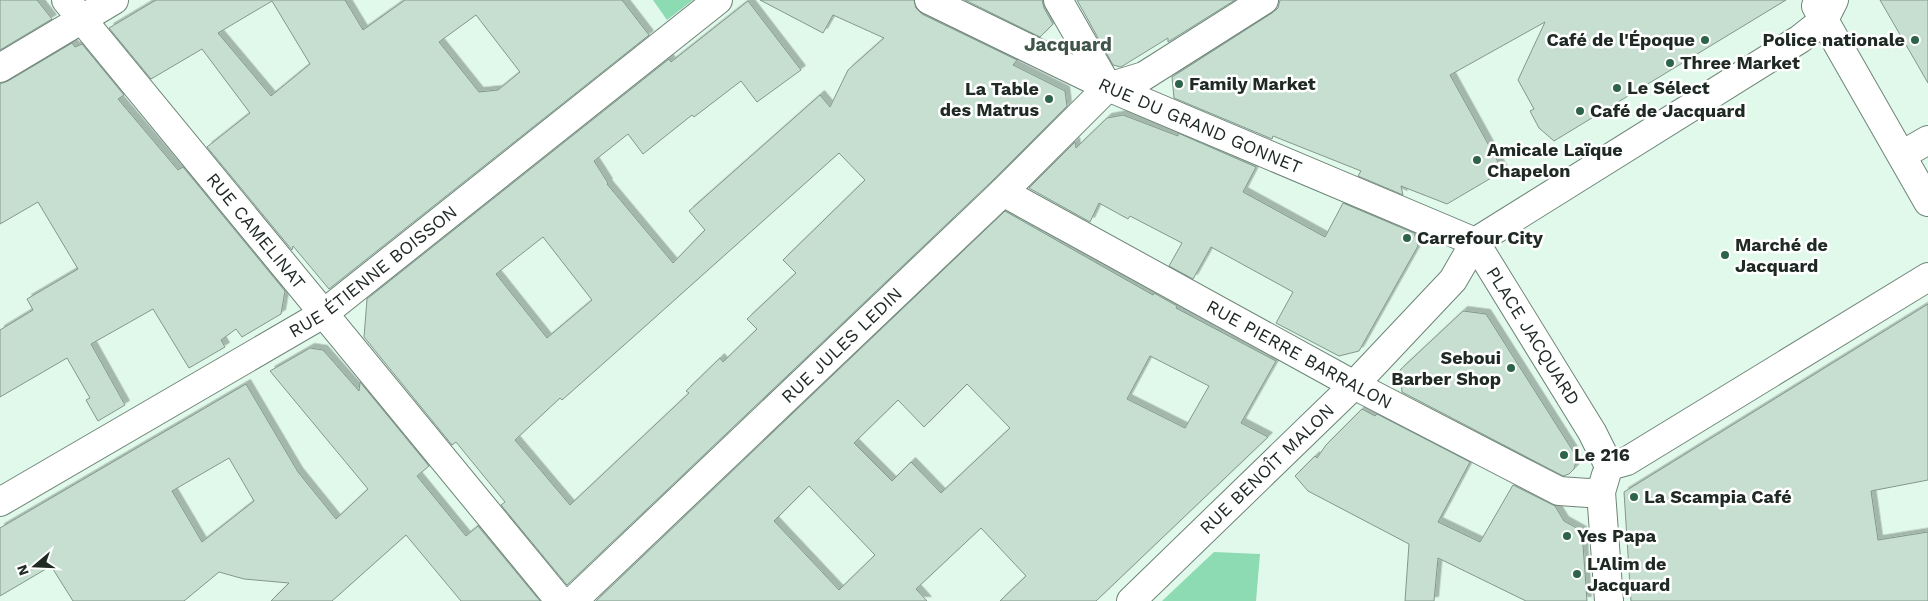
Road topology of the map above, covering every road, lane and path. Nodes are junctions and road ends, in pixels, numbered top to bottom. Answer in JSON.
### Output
{"nodes":[{"id":1,"x":114,"y":0,"type":"edge"},
{"id":2,"x":718,"y":0,"type":"edge"},
{"id":3,"x":929,"y":0,"type":"edge"},
{"id":4,"x":1058,"y":0,"type":"edge"},
{"id":5,"x":1264,"y":0,"type":"edge"},
{"id":6,"x":1823,"y":7,"type":"edge"},
{"id":7,"x":74,"y":9,"type":"edge"},
{"id":8,"x":0,"y":68,"type":"edge"},
{"id":9,"x":1108,"y":87,"type":"junction"},
{"id":10,"x":1928,"y":140,"type":"edge"},
{"id":11,"x":1902,"y":155,"type":"junction"},
{"id":12,"x":1004,"y":192,"type":"junction"},
{"id":13,"x":1928,"y":202,"type":"edge"},
{"id":14,"x":1475,"y":242,"type":"junction"},
{"id":15,"x":1928,"y":277,"type":"edge"},
{"id":16,"x":323,"y":314,"type":"junction"},
{"id":17,"x":1354,"y":385,"type":"junction"},
{"id":18,"x":1605,"y":479,"type":"junction"},
{"id":19,"x":0,"y":502,"type":"edge"},
{"id":20,"x":560,"y":601,"type":"edge"},
{"id":21,"x":573,"y":601,"type":"edge"},
{"id":22,"x":1131,"y":601,"type":"edge"},
{"id":23,"x":1609,"y":601,"type":"edge"}],
"edges":[{"from":1,"to":7,"type":"street"},
{"from":2,"to":16,"type":"street","name":"RUE ÉTIENNE BOISSON"},
{"from":3,"to":9,"type":"street","name":"RUE DU GRAND GONNET"},
{"from":4,"to":9,"type":"street"},
{"from":5,"to":9,"type":"street"},
{"from":6,"to":11,"type":"street"},
{"from":6,"to":14,"type":"street"},
{"from":7,"to":8,"type":"street"},
{"from":7,"to":16,"type":"street","name":"RUE CAMELINAT"},
{"from":9,"to":12,"type":"street","name":"RUE JULES LEDIN"},
{"from":9,"to":14,"type":"street","name":"RUE DU GRAND GONNET"},
{"from":10,"to":11,"type":"street"},
{"from":11,"to":13,"type":"street"},
{"from":12,"to":17,"type":"street","name":"RUE PIERRE BARRALON"},
{"from":12,"to":21,"type":"street","name":"RUE JULES LEDIN"},
{"from":14,"to":17,"type":"street","name":"RUE BENOÎT MALON"},
{"from":14,"to":18,"type":"street","name":"PLACE JACQUARD"},
{"from":15,"to":18,"type":"street"},
{"from":16,"to":19,"type":"street","name":"RUE ÉTIENNE BOISSON"},
{"from":16,"to":20,"type":"street","name":"RUE CAMELINAT"},
{"from":17,"to":18,"type":"street","name":"RUE PIERRE BARRALON"},
{"from":17,"to":22,"type":"street","name":"RUE BENOÎT MALON"},
{"from":18,"to":23,"type":"street"}]}
